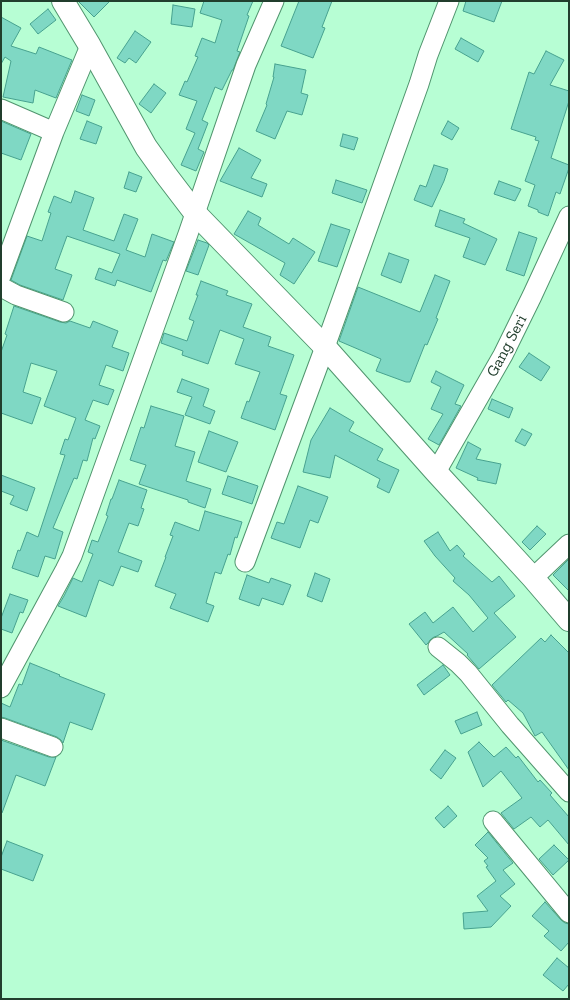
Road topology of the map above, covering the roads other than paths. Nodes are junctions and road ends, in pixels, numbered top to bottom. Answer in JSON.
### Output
{"nodes":[{"id":1,"x":63,"y":1,"type":"edge"},
{"id":2,"x":274,"y":1,"type":"edge"},
{"id":3,"x":450,"y":1,"type":"edge"},
{"id":4,"x":90,"y":46,"type":"junction"},
{"id":5,"x":1,"y":109,"type":"edge"},
{"id":6,"x":54,"y":132,"type":"junction"},
{"id":7,"x":195,"y":213,"type":"junction"},
{"id":8,"x":569,"y":216,"type":"edge"},
{"id":9,"x":6,"y":244,"type":"edge"},
{"id":10,"x":1,"y":276,"type":"edge"},
{"id":11,"x":1,"y":288,"type":"edge"},
{"id":12,"x":64,"y":312,"type":"dead end"},
{"id":13,"x":325,"y":347,"type":"junction"},
{"id":14,"x":436,"y":472,"type":"junction"},
{"id":15,"x":569,"y":544,"type":"edge"},
{"id":16,"x":245,"y":562,"type":"dead end"},
{"id":17,"x":533,"y":578,"type":"junction"},
{"id":18,"x":569,"y":620,"type":"edge"},
{"id":19,"x":438,"y":646,"type":"dead end"},
{"id":20,"x":1,"y":688,"type":"edge"},
{"id":21,"x":1,"y":728,"type":"edge"},
{"id":22,"x":53,"y":747,"type":"dead end"},
{"id":23,"x":569,"y":792,"type":"edge"},
{"id":24,"x":493,"y":821,"type":"dead end"},
{"id":25,"x":569,"y":913,"type":"edge"}],
"edges":[{"from":1,"to":4,"type":"main road"},
{"from":2,"to":7,"type":"street"},
{"from":3,"to":13,"type":"street"},
{"from":4,"to":6,"type":"street"},
{"from":4,"to":7,"type":"main road"},
{"from":5,"to":6,"type":"street"},
{"from":6,"to":9,"type":"street"},
{"from":7,"to":13,"type":"main road"},
{"from":7,"to":20,"type":"street"},
{"from":8,"to":14,"type":"street","name":"Gang Seri"},
{"from":9,"to":10,"type":"street"},
{"from":11,"to":12,"type":"street"},
{"from":13,"to":14,"type":"main road"},
{"from":13,"to":16,"type":"street"},
{"from":14,"to":17,"type":"main road"},
{"from":15,"to":17,"type":"street"},
{"from":17,"to":18,"type":"main road"},
{"from":19,"to":23,"type":"street"},
{"from":21,"to":22,"type":"street"},
{"from":24,"to":25,"type":"street"}]}
